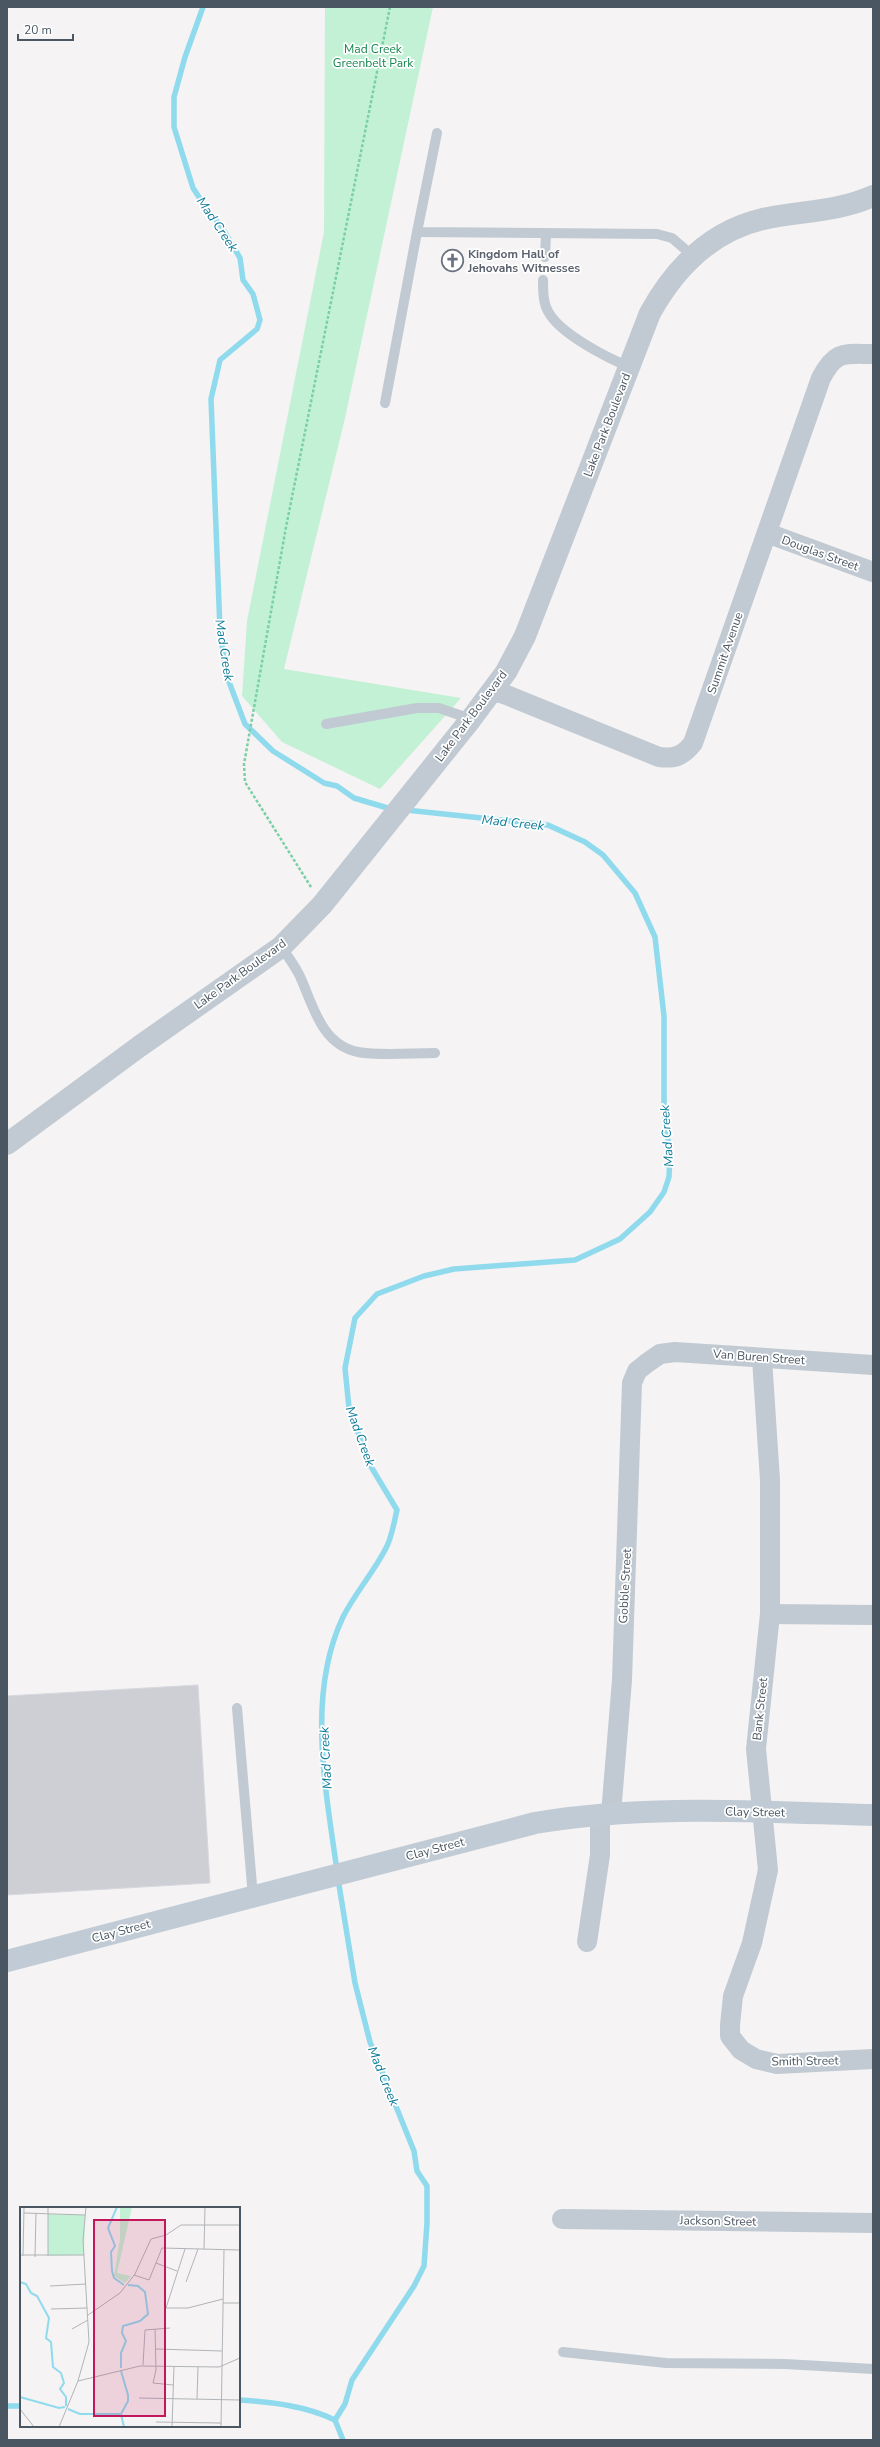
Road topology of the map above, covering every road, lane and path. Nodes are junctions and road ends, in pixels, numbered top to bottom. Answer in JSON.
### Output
{"nodes":[{"id":1,"x":390,"y":7,"type":"edge"},
{"id":2,"x":437,"y":133,"type":"dead end"},
{"id":3,"x":873,"y":196,"type":"edge"},
{"id":4,"x":417,"y":232,"type":"junction"},
{"id":5,"x":546,"y":233,"type":"junction"},
{"id":6,"x":693,"y":256,"type":"junction"},
{"id":7,"x":545,"y":257,"type":"dead end"},
{"id":8,"x":543,"y":280,"type":"dead end"},
{"id":9,"x":873,"y":354,"type":"edge"},
{"id":10,"x":630,"y":367,"type":"junction"},
{"id":11,"x":385,"y":403,"type":"dead end"},
{"id":12,"x":767,"y":534,"type":"junction"},
{"id":13,"x":873,"y":572,"type":"edge"},
{"id":14,"x":493,"y":691,"type":"junction"},
{"id":15,"x":471,"y":719,"type":"junction"},
{"id":16,"x":326,"y":724,"type":"dead end"},
{"id":17,"x":322,"y":905,"type":"junction"},
{"id":18,"x":281,"y":947,"type":"junction"},
{"id":19,"x":434,"y":1054,"type":"dead end"},
{"id":20,"x":7,"y":1144,"type":"edge"},
{"id":21,"x":762,"y":1359,"type":"junction"},
{"id":22,"x":647,"y":1363,"type":"joint"},
{"id":23,"x":873,"y":1365,"type":"edge"},
{"id":24,"x":770,"y":1614,"type":"junction"},
{"id":25,"x":873,"y":1615,"type":"edge"},
{"id":26,"x":237,"y":1708,"type":"dead end"},
{"id":27,"x":761,"y":1812,"type":"junction"},
{"id":28,"x":605,"y":1814,"type":"junction"},
{"id":29,"x":873,"y":1815,"type":"edge"},
{"id":30,"x":253,"y":1897,"type":"junction"},
{"id":31,"x":587,"y":1942,"type":"dead end"},
{"id":32,"x":7,"y":1961,"type":"edge"},
{"id":33,"x":741,"y":2050,"type":"joint"},
{"id":34,"x":873,"y":2059,"type":"edge"},
{"id":35,"x":562,"y":2219,"type":"dead end"},
{"id":36,"x":873,"y":2223,"type":"edge"},
{"id":37,"x":562,"y":2352,"type":"dead end"},
{"id":38,"x":873,"y":2369,"type":"edge"}],
"edges":[{"from":1,"to":17,"type":"path"},
{"from":2,"to":4,"type":"lane"},
{"from":3,"to":6,"type":"street","name":"Lake Park Boulevard"},
{"from":4,"to":5,"type":"lane"},
{"from":4,"to":11,"type":"lane"},
{"from":5,"to":6,"type":"lane"},
{"from":5,"to":7,"type":"lane"},
{"from":6,"to":10,"type":"street","name":"Lake Park Boulevard"},
{"from":8,"to":10,"type":"lane"},
{"from":9,"to":12,"type":"street","name":"Summit Avenue"},
{"from":10,"to":14,"type":"street","name":"Lake Park Boulevard"},
{"from":12,"to":13,"type":"street","name":"Douglas Street"},
{"from":12,"to":14,"type":"street","name":"Summit Avenue"},
{"from":14,"to":15,"type":"street","name":"Lake Park Boulevard"},
{"from":15,"to":16,"type":"lane"},
{"from":15,"to":17,"type":"street","name":"Lake Park Boulevard"},
{"from":17,"to":18,"type":"street","name":"Lake Park Boulevard"},
{"from":18,"to":19,"type":"lane"},
{"from":18,"to":20,"type":"street","name":"Lake Park Boulevard"},
{"from":21,"to":22,"type":"street","name":"Van Buren Street"},
{"from":21,"to":23,"type":"street","name":"Van Buren Street"},
{"from":21,"to":24,"type":"street","name":"Bank Street"},
{"from":22,"to":28,"type":"street","name":"Gobble Street"},
{"from":24,"to":25,"type":"street"},
{"from":24,"to":27,"type":"street","name":"Bank Street"},
{"from":26,"to":30,"type":"lane"},
{"from":27,"to":28,"type":"main road","name":"Clay Street"},
{"from":27,"to":29,"type":"main road","name":"Clay Street"},
{"from":27,"to":33,"type":"street","name":"Bank Street"},
{"from":28,"to":30,"type":"main road","name":"Clay Street"},
{"from":28,"to":31,"type":"street","name":"Gobble Street"},
{"from":30,"to":32,"type":"main road","name":"Clay Street"},
{"from":33,"to":34,"type":"street","name":"Smith Street"},
{"from":35,"to":36,"type":"street","name":"Jackson Street"},
{"from":37,"to":38,"type":"lane"}]}
